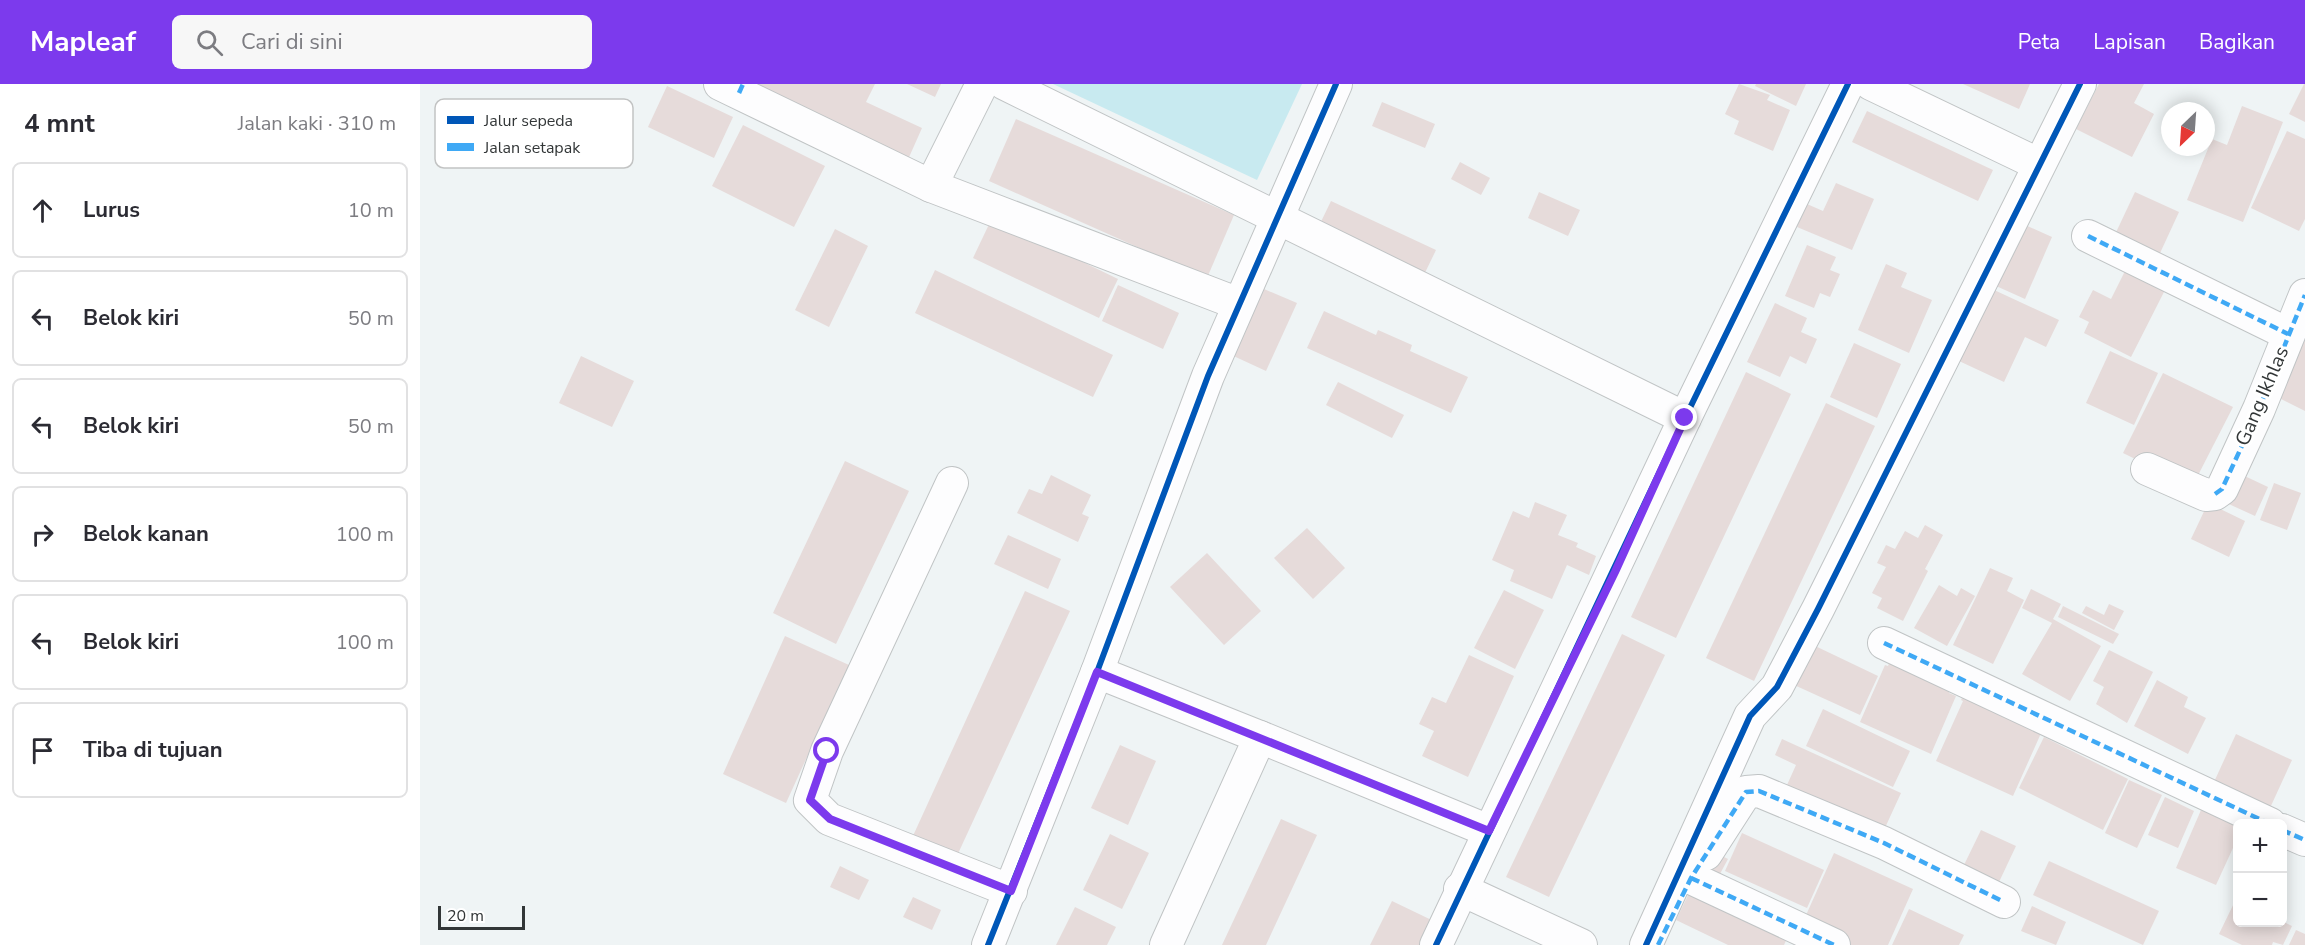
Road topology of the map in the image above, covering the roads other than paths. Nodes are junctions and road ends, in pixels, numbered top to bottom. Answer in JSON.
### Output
{"nodes":[{"id":1,"x":982,"y":84,"type":"edge"},
{"id":2,"x":1005,"y":84,"type":"edge"},
{"id":3,"x":1336,"y":84,"type":"edge"},
{"id":4,"x":1848,"y":84,"type":"edge"},
{"id":5,"x":1871,"y":84,"type":"edge"},
{"id":6,"x":2080,"y":84,"type":"edge"},
{"id":7,"x":734,"y":87,"type":"edge"},
{"id":8,"x":2038,"y":164,"type":"junction"},
{"id":9,"x":931,"y":186,"type":"junction"},
{"id":10,"x":1278,"y":218,"type":"junction"},
{"id":11,"x":2088,"y":236,"type":"dead end"},
{"id":12,"x":2305,"y":295,"type":"edge"},
{"id":13,"x":1239,"y":304,"type":"junction"},
{"id":14,"x":2288,"y":334,"type":"junction"},
{"id":15,"x":1685,"y":418,"type":"junction"},
{"id":16,"x":2147,"y":469,"type":"dead end"},
{"id":17,"x":952,"y":483,"type":"dead end"},
{"id":18,"x":1884,"y":643,"type":"dead end"},
{"id":19,"x":1097,"y":672,"type":"junction"},
{"id":20,"x":1260,"y":737,"type":"junction"},
{"id":21,"x":2259,"y":819,"type":"edge"},
{"id":22,"x":1489,"y":831,"type":"junction"},
{"id":23,"x":2287,"y":832,"type":"edge"},
{"id":24,"x":2305,"y":840,"type":"edge"},
{"id":25,"x":1691,"y":878,"type":"junction"},
{"id":26,"x":1461,"y":889,"type":"junction"},
{"id":27,"x":1011,"y":891,"type":"junction"},
{"id":28,"x":2004,"y":902,"type":"dead end"},
{"id":29,"x":987,"y":945,"type":"edge"},
{"id":30,"x":1166,"y":945,"type":"edge"},
{"id":31,"x":1436,"y":945,"type":"edge"},
{"id":32,"x":1581,"y":945,"type":"edge"},
{"id":33,"x":1646,"y":945,"type":"edge"},
{"id":34,"x":1658,"y":945,"type":"edge"},
{"id":35,"x":1834,"y":945,"type":"edge"}],
"edges":[{"from":1,"to":9,"type":"street"},
{"from":2,"to":10,"type":"street"},
{"from":3,"to":10,"type":"street"},
{"from":4,"to":15,"type":"street"},
{"from":5,"to":8,"type":"street"},
{"from":6,"to":8,"type":"street"},
{"from":7,"to":9,"type":"street"},
{"from":8,"to":33,"type":"street"},
{"from":9,"to":13,"type":"street"},
{"from":10,"to":13,"type":"street"},
{"from":10,"to":15,"type":"street"},
{"from":11,"to":14,"type":"street"},
{"from":12,"to":14,"type":"street","name":"Gang Ikhlas"},
{"from":13,"to":19,"type":"street"},
{"from":14,"to":16,"type":"street","name":"Gang Ikhlas"},
{"from":15,"to":22,"type":"street"},
{"from":17,"to":27,"type":"street"},
{"from":18,"to":21,"type":"street"},
{"from":19,"to":20,"type":"street"},
{"from":19,"to":27,"type":"street"},
{"from":20,"to":22,"type":"street"},
{"from":20,"to":30,"type":"street"},
{"from":22,"to":26,"type":"street"},
{"from":23,"to":24,"type":"street"},
{"from":25,"to":28,"type":"street"},
{"from":25,"to":34,"type":"street"},
{"from":25,"to":35,"type":"street"},
{"from":26,"to":31,"type":"street"},
{"from":26,"to":32,"type":"street"},
{"from":27,"to":29,"type":"street"}]}
